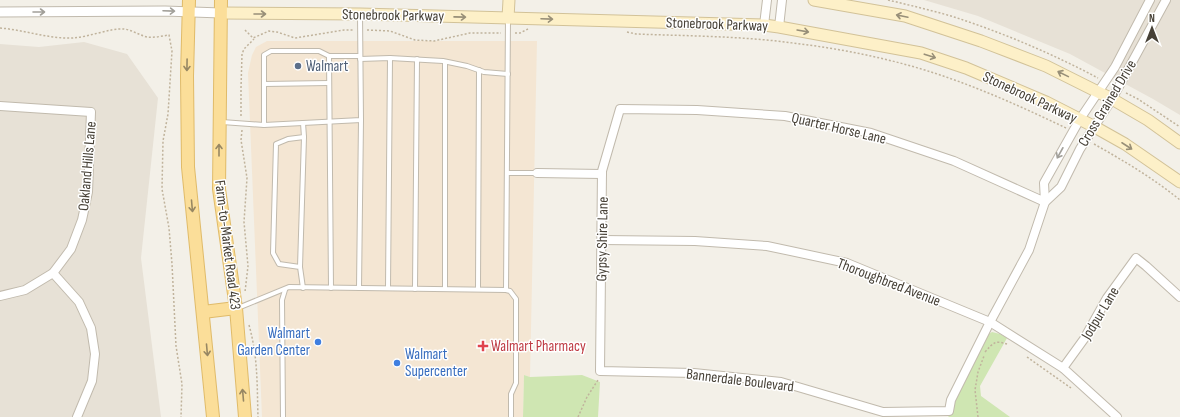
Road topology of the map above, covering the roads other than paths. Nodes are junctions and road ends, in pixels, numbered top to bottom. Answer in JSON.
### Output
{"nodes":[{"id":1,"x":221,"y":0,"type":"edge"},
{"id":2,"x":508,"y":0,"type":"edge"},
{"id":3,"x":767,"y":0,"type":"edge"},
{"id":4,"x":782,"y":0,"type":"edge"},
{"id":5,"x":814,"y":0,"type":"edge"},
{"id":6,"x":1150,"y":0,"type":"edge"},
{"id":7,"x":1166,"y":0,"type":"edge"},
{"id":8,"x":189,"y":6,"type":"edge"},
{"id":9,"x":0,"y":12,"type":"edge"},
{"id":10,"x":221,"y":13,"type":"junction"},
{"id":11,"x":360,"y":14,"type":"junction"},
{"id":12,"x":508,"y":18,"type":"junction"},
{"id":13,"x":764,"y":25,"type":"junction"},
{"id":14,"x":779,"y":27,"type":"junction"},
{"id":15,"x":329,"y":56,"type":"junction"},
{"id":16,"x":360,"y":57,"type":"junction"},
{"id":17,"x":390,"y":58,"type":"junction"},
{"id":18,"x":418,"y":60,"type":"junction"},
{"id":19,"x":445,"y":62,"type":"junction"},
{"id":20,"x":479,"y":70,"type":"junction"},
{"id":21,"x":508,"y":74,"type":"junction"},
{"id":22,"x":329,"y":83,"type":"junction"},
{"id":23,"x":264,"y":84,"type":"junction"},
{"id":24,"x":1098,"y":92,"type":"junction"},
{"id":25,"x":1112,"y":98,"type":"junction"},
{"id":26,"x":0,"y":106,"type":"edge"},
{"id":27,"x":620,"y":109,"type":"joint"},
{"id":28,"x":1080,"y":119,"type":"junction"},
{"id":29,"x":361,"y":120,"type":"junction"},
{"id":30,"x":219,"y":122,"type":"junction"},
{"id":31,"x":330,"y":122,"type":"junction"},
{"id":32,"x":302,"y":123,"type":"junction"},
{"id":33,"x":264,"y":125,"type":"junction"},
{"id":34,"x":1093,"y":126,"type":"junction"},
{"id":35,"x":304,"y":137,"type":"junction"},
{"id":36,"x":1180,"y":143,"type":"edge"},
{"id":37,"x":507,"y":173,"type":"junction"},
{"id":38,"x":537,"y":173,"type":"joint"},
{"id":39,"x":602,"y":174,"type":"junction"},
{"id":40,"x":1180,"y":182,"type":"edge"},
{"id":41,"x":1045,"y":202,"type":"junction"},
{"id":42,"x":602,"y":240,"type":"junction"},
{"id":43,"x":300,"y":267,"type":"junction"},
{"id":44,"x":53,"y":273,"type":"junction"},
{"id":45,"x":303,"y":288,"type":"junction"},
{"id":46,"x":331,"y":288,"type":"junction"},
{"id":47,"x":359,"y":288,"type":"junction"},
{"id":48,"x":388,"y":288,"type":"junction"},
{"id":49,"x":415,"y":289,"type":"junction"},
{"id":50,"x":445,"y":289,"type":"junction"},
{"id":51,"x":478,"y":289,"type":"junction"},
{"id":52,"x":285,"y":290,"type":"junction"},
{"id":53,"x":506,"y":290,"type":"junction"},
{"id":54,"x":0,"y":296,"type":"edge"},
{"id":55,"x":1180,"y":297,"type":"edge"},
{"id":56,"x":241,"y":306,"type":"junction"},
{"id":57,"x":203,"y":312,"type":"junction"},
{"id":58,"x":990,"y":322,"type":"junction"},
{"id":59,"x":1063,"y":368,"type":"junction"},
{"id":60,"x":602,"y":371,"type":"joint"},
{"id":61,"x":948,"y":411,"type":"joint"},
{"id":62,"x":77,"y":417,"type":"edge"},
{"id":63,"x":213,"y":417,"type":"edge"},
{"id":64,"x":245,"y":417,"type":"edge"},
{"id":65,"x":283,"y":417,"type":"edge"},
{"id":66,"x":510,"y":417,"type":"edge"},
{"id":67,"x":1117,"y":417,"type":"edge"}],
"edges":[{"from":1,"to":10,"type":"main road","name":"Farm-to-Market Road 423"},
{"from":2,"to":12,"type":"main road"},
{"from":3,"to":13,"type":"street"},
{"from":4,"to":14,"type":"street"},
{"from":24,"to":5,"type":"main road","one_way":true},
{"from":6,"to":24,"type":"street","name":"Cross Grained Drive"},
{"from":7,"to":25,"type":"street","name":"Cross Grained Drive"},
{"from":9,"to":8,"type":"street","one_way":true},
{"from":8,"to":10,"type":"street"},
{"from":8,"to":57,"type":"main road","name":"Farm-to-Market Road 423","one_way":true},
{"from":10,"to":11,"type":"main road","name":"Stonebrook Parkway","one_way":true},
{"from":10,"to":30,"type":"main road","name":"Farm-to-Market Road 423"},
{"from":11,"to":12,"type":"main road","name":"Stonebrook Parkway","one_way":true},
{"from":11,"to":16,"type":"lane"},
{"from":12,"to":13,"type":"main road","name":"Stonebrook Parkway","one_way":true},
{"from":12,"to":21,"type":"lane"},
{"from":13,"to":14,"type":"main road","name":"Stonebrook Parkway"},
{"from":14,"to":28,"type":"main road","name":"Stonebrook Parkway","one_way":true},
{"from":15,"to":16,"type":"lane"},
{"from":15,"to":22,"type":"lane"},
{"from":15,"to":23,"type":"lane"},
{"from":16,"to":17,"type":"lane"},
{"from":16,"to":29,"type":"lane"},
{"from":17,"to":18,"type":"lane"},
{"from":17,"to":48,"type":"lane"},
{"from":18,"to":19,"type":"lane"},
{"from":18,"to":49,"type":"lane"},
{"from":19,"to":20,"type":"lane"},
{"from":19,"to":50,"type":"lane"},
{"from":20,"to":21,"type":"lane"},
{"from":20,"to":51,"type":"lane"},
{"from":21,"to":37,"type":"lane"},
{"from":22,"to":23,"type":"lane"},
{"from":22,"to":31,"type":"lane"},
{"from":23,"to":33,"type":"lane"},
{"from":24,"to":25,"type":"main road"},
{"from":24,"to":28,"type":"street","name":"Cross Grained Drive"},
{"from":25,"to":34,"type":"street","name":"Cross Grained Drive"},
{"from":25,"to":36,"type":"main road"},
{"from":26,"to":44,"type":"street","name":"Oakland Hills Lane"},
{"from":27,"to":39,"type":"street","name":"Gypsy Shire Lane"},
{"from":27,"to":41,"type":"street","name":"Quarter Horse Lane"},
{"from":28,"to":34,"type":"main road","name":"Stonebrook Parkway"},
{"from":28,"to":41,"type":"street","name":"Cross Grained Drive","one_way":true},
{"from":29,"to":31,"type":"lane"},
{"from":29,"to":47,"type":"lane"},
{"from":30,"to":33,"type":"lane"},
{"from":56,"to":30,"type":"main road","name":"Farm-to-Market Road 423","one_way":true},
{"from":31,"to":32,"type":"lane"},
{"from":31,"to":46,"type":"lane"},
{"from":32,"to":33,"type":"lane"},
{"from":32,"to":35,"type":"lane"},
{"from":34,"to":40,"type":"main road","name":"Stonebrook Parkway","one_way":true},
{"from":34,"to":41,"type":"street","name":"Cross Grained Drive"},
{"from":35,"to":43,"type":"lane"},
{"from":35,"to":43,"type":"lane"},
{"from":37,"to":38,"type":"lane"},
{"from":37,"to":53,"type":"lane"},
{"from":38,"to":39,"type":"street"},
{"from":39,"to":42,"type":"street","name":"Gypsy Shire Lane"},
{"from":41,"to":58,"type":"street","name":"Cross Grained Drive"},
{"from":42,"to":58,"type":"street","name":"Thoroughbred Avenue"},
{"from":42,"to":60,"type":"street","name":"Gypsy Shire Lane"},
{"from":43,"to":45,"type":"lane"},
{"from":44,"to":54,"type":"street","name":"Oakland Hills Lane"},
{"from":44,"to":62,"type":"street"},
{"from":45,"to":46,"type":"lane"},
{"from":45,"to":52,"type":"lane"},
{"from":46,"to":47,"type":"lane"},
{"from":47,"to":48,"type":"lane"},
{"from":48,"to":49,"type":"lane"},
{"from":49,"to":50,"type":"lane"},
{"from":50,"to":51,"type":"lane"},
{"from":51,"to":53,"type":"lane"},
{"from":52,"to":56,"type":"lane"},
{"from":52,"to":65,"type":"lane"},
{"from":53,"to":66,"type":"lane"},
{"from":55,"to":59,"type":"street","name":"Jodpur Lane"},
{"from":56,"to":57,"type":"main road"},
{"from":64,"to":56,"type":"main road","name":"Farm-to-Market Road 423","one_way":true},
{"from":57,"to":63,"type":"main road","name":"Farm-to-Market Road 423","one_way":true},
{"from":58,"to":59,"type":"street","name":"Thoroughbred Avenue"},
{"from":58,"to":61,"type":"street","name":"Cross Grained Drive"},
{"from":59,"to":67,"type":"street","name":"Thoroughbred Avenue"},
{"from":60,"to":61,"type":"street","name":"Bannerdale Boulevard"}]}
